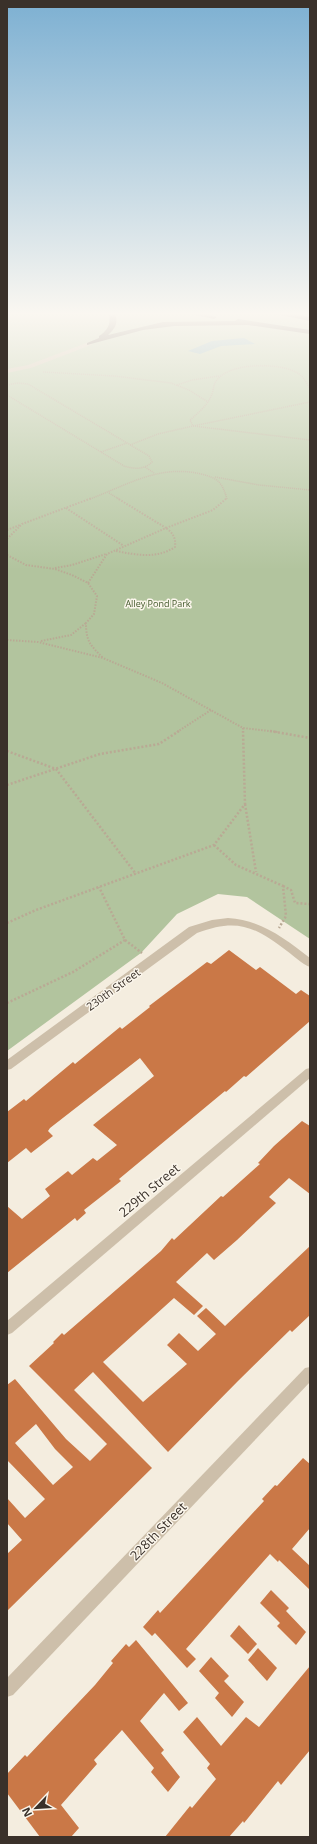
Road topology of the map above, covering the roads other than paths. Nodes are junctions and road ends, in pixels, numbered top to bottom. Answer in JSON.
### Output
{"nodes":[{"id":1,"x":310,"y":963,"type":"edge"},
{"id":2,"x":7,"y":1066,"type":"edge"},
{"id":3,"x":310,"y":1072,"type":"edge"},
{"id":4,"x":7,"y":1329,"type":"edge"},
{"id":5,"x":310,"y":1373,"type":"edge"},
{"id":6,"x":7,"y":1689,"type":"edge"}],
"edges":[{"from":1,"to":2,"type":"street","name":"230th Street"},
{"from":3,"to":4,"type":"street","name":"229th Street"},
{"from":5,"to":6,"type":"street","name":"228th Street"}]}
